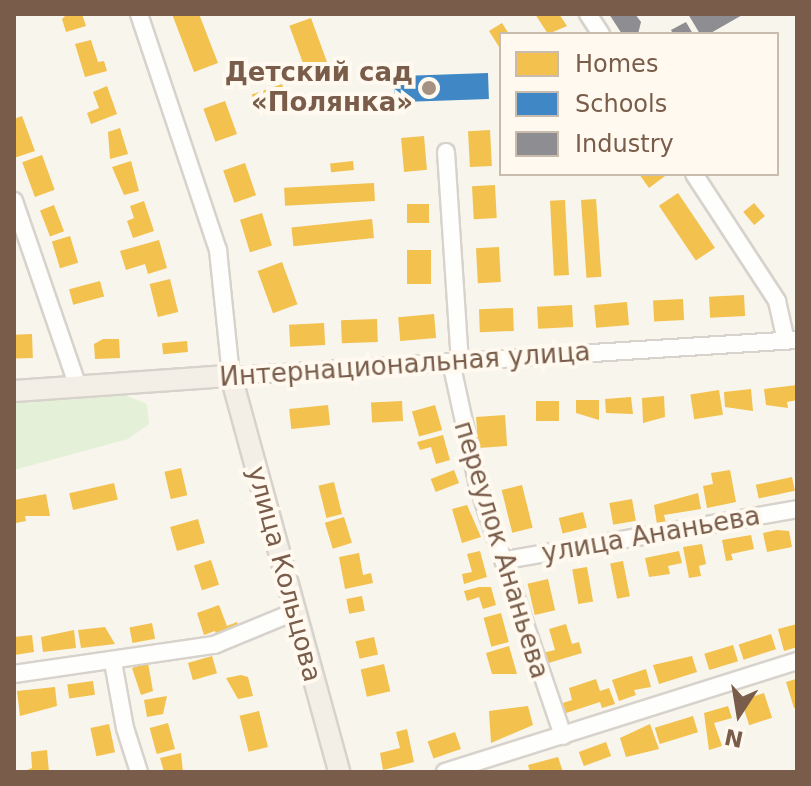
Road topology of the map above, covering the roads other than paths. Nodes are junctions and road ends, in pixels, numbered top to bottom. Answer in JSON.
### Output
{"nodes":[{"id":1,"x":139,"y":14,"type":"edge"},
{"id":2,"x":588,"y":14,"type":"edge"},
{"id":3,"x":600,"y":32,"type":"edge"},
{"id":4,"x":446,"y":152,"type":"dead end"},
{"id":5,"x":695,"y":176,"type":"edge"},
{"id":6,"x":14,"y":201,"type":"edge"},
{"id":7,"x":19,"y":228,"type":"edge"},
{"id":8,"x":792,"y":340,"type":"edge"},
{"id":9,"x":455,"y":361,"type":"junction"},
{"id":10,"x":231,"y":376,"type":"junction"},
{"id":11,"x":78,"y":387,"type":"junction"},
{"id":12,"x":14,"y":391,"type":"edge"},
{"id":13,"x":797,"y":509,"type":"edge"},
{"id":14,"x":506,"y":560,"type":"junction"},
{"id":15,"x":294,"y":612,"type":"junction"},
{"id":16,"x":797,"y":661,"type":"edge"},
{"id":17,"x":113,"y":662,"type":"junction"},
{"id":18,"x":14,"y":674,"type":"edge"},
{"id":19,"x":563,"y":736,"type":"junction"},
{"id":20,"x":139,"y":772,"type":"edge"},
{"id":21,"x":339,"y":772,"type":"edge"},
{"id":22,"x":445,"y":772,"type":"edge"}],
"edges":[{"from":1,"to":10,"type":"street"},
{"from":2,"to":3,"type":"street"},
{"from":4,"to":9,"type":"street","name":"переулок Ананьева"},
{"from":5,"to":8,"type":"street"},
{"from":6,"to":7,"type":"street"},
{"from":7,"to":11,"type":"street"},
{"from":8,"to":9,"type":"street","name":"Интернациональная улица"},
{"from":9,"to":10,"type":"street","name":"Интернациональная улица"},
{"from":9,"to":14,"type":"street","name":"переулок Ананьева"},
{"from":10,"to":11,"type":"main road","name":"Интернациональная улица"},
{"from":10,"to":15,"type":"main road","name":"улица Кольцова"},
{"from":11,"to":12,"type":"main road","name":"Интернациональная улица"},
{"from":13,"to":14,"type":"street","name":"улица Ананьева"},
{"from":14,"to":19,"type":"street","name":"переулок Ананьева"},
{"from":15,"to":17,"type":"street"},
{"from":15,"to":21,"type":"main road","name":"улица Кольцова"},
{"from":16,"to":19,"type":"street"},
{"from":17,"to":18,"type":"street"},
{"from":17,"to":20,"type":"street"},
{"from":19,"to":22,"type":"street"}]}
